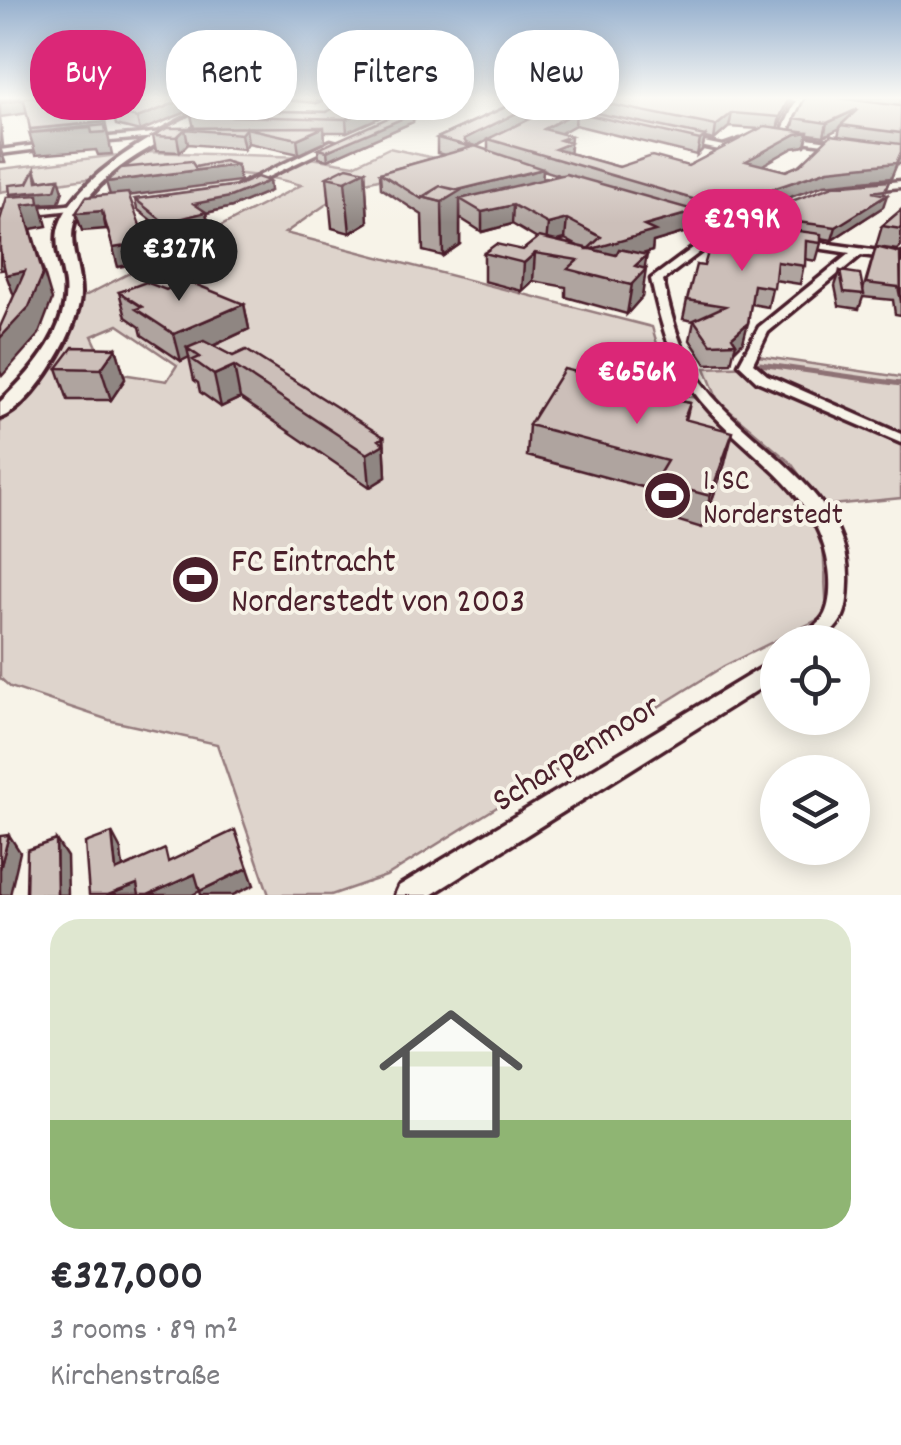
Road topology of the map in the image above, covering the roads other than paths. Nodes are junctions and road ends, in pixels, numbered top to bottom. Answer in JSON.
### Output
{"nodes":[{"id":1,"x":100,"y":140,"type":"edge"},
{"id":2,"x":157,"y":140,"type":"edge"},
{"id":3,"x":341,"y":140,"type":"edge"},
{"id":4,"x":685,"y":140,"type":"edge"},
{"id":5,"x":808,"y":140,"type":"edge"},
{"id":6,"x":78,"y":142,"type":"edge"},
{"id":7,"x":742,"y":142,"type":"edge"},
{"id":8,"x":61,"y":144,"type":"edge"},
{"id":9,"x":850,"y":146,"type":"edge"},
{"id":10,"x":0,"y":152,"type":"edge"},
{"id":11,"x":901,"y":184,"type":"edge"},
{"id":12,"x":237,"y":188,"type":"edge"},
{"id":13,"x":854,"y":188,"type":"edge"},
{"id":14,"x":96,"y":205,"type":"edge"},
{"id":15,"x":78,"y":206,"type":"junction"},
{"id":16,"x":774,"y":211,"type":"edge"},
{"id":17,"x":0,"y":215,"type":"edge"},
{"id":18,"x":703,"y":226,"type":"dead end"},
{"id":19,"x":720,"y":231,"type":"junction"},
{"id":20,"x":746,"y":235,"type":"edge"},
{"id":21,"x":784,"y":240,"type":"edge"},
{"id":22,"x":858,"y":251,"type":"junction"},
{"id":23,"x":901,"y":257,"type":"edge"},
{"id":24,"x":0,"y":412,"type":"edge"},
{"id":25,"x":901,"y":439,"type":"edge"},
{"id":26,"x":827,"y":625,"type":"edge"},
{"id":27,"x":760,"y":677,"type":"edge"},
{"id":28,"x":408,"y":895,"type":"edge"}],
"edges":[{"from":1,"to":6,"type":"street"},
{"from":2,"to":15,"type":"street"},
{"from":3,"to":12,"type":"street"},
{"from":4,"to":7,"type":"street"},
{"from":5,"to":9,"type":"street"},
{"from":8,"to":10,"type":"street"},
{"from":11,"to":13,"type":"street"},
{"from":14,"to":15,"type":"street"},
{"from":15,"to":17,"type":"street"},
{"from":15,"to":24,"type":"street"},
{"from":16,"to":19,"type":"street"},
{"from":18,"to":19,"type":"street"},
{"from":19,"to":20,"type":"street"},
{"from":19,"to":26,"type":"street"},
{"from":21,"to":22,"type":"street"},
{"from":22,"to":23,"type":"street"},
{"from":22,"to":25,"type":"street"},
{"from":27,"to":28,"type":"street","name":"Scharpenmoor"}]}
